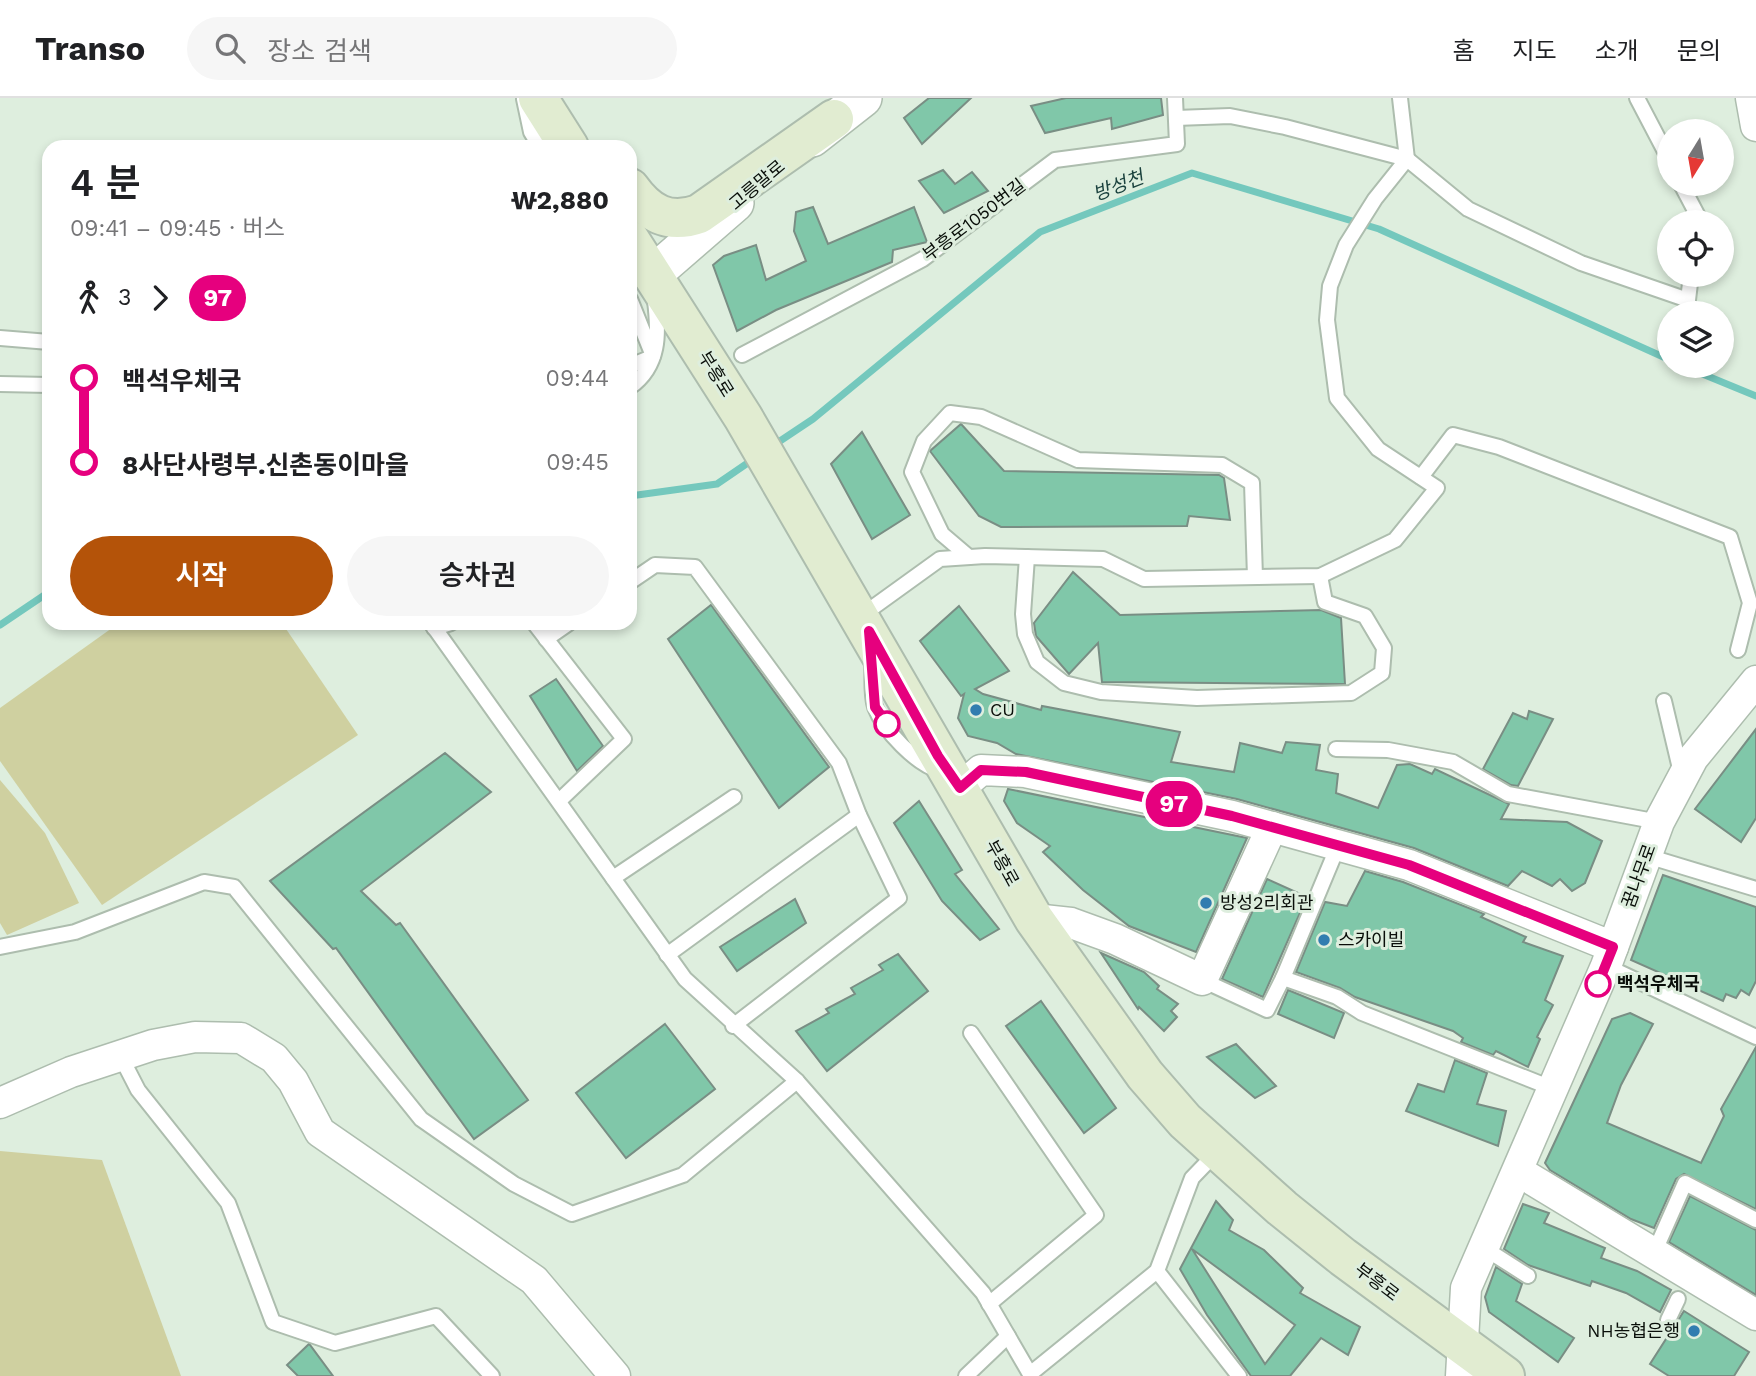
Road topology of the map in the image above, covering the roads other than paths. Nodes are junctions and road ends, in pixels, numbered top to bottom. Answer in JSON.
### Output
{"nodes":[{"id":1,"x":523,"y":98,"type":"edge"},
{"id":2,"x":538,"y":98,"type":"edge"},
{"id":3,"x":1175,"y":98,"type":"edge"},
{"id":4,"x":1400,"y":98,"type":"edge"},
{"id":5,"x":1637,"y":98,"type":"edge"},
{"id":6,"x":1751,"y":98,"type":"edge"},
{"id":7,"x":848,"y":109,"type":"edge"},
{"id":8,"x":1176,"y":118,"type":"junction"},
{"id":9,"x":1756,"y":126,"type":"edge"},
{"id":10,"x":1657,"y":136,"type":"edge"},
{"id":11,"x":554,"y":140,"type":"edge"},
{"id":12,"x":561,"y":140,"type":"edge"},
{"id":13,"x":1407,"y":159,"type":"junction"},
{"id":14,"x":637,"y":195,"type":"edge"},
{"id":15,"x":637,"y":270,"type":"edge"},
{"id":16,"x":641,"y":287,"type":"edge"},
{"id":17,"x":1690,"y":287,"type":"edge"},
{"id":18,"x":0,"y":338,"type":"edge"},
{"id":19,"x":42,"y":341,"type":"edge"},
{"id":20,"x":742,"y":355,"type":"dead end"},
{"id":21,"x":654,"y":357,"type":"junction"},
{"id":22,"x":637,"y":363,"type":"edge"},
{"id":23,"x":637,"y":378,"type":"edge"},
{"id":24,"x":0,"y":384,"type":"edge"},
{"id":25,"x":42,"y":385,"type":"edge"},
{"id":26,"x":1421,"y":477,"type":"junction"},
{"id":27,"x":969,"y":557,"type":"junction"},
{"id":28,"x":1027,"y":557,"type":"junction"},
{"id":29,"x":1320,"y":576,"type":"junction"},
{"id":30,"x":637,"y":577,"type":"edge"},
{"id":31,"x":1255,"y":577,"type":"junction"},
{"id":32,"x":865,"y":623,"type":"junction"},
{"id":33,"x":437,"y":630,"type":"edge"},
{"id":34,"x":539,"y":630,"type":"edge"},
{"id":35,"x":559,"y":630,"type":"edge"},
{"id":36,"x":546,"y":639,"type":"junction"},
{"id":37,"x":1738,"y":650,"type":"dead end"},
{"id":38,"x":1756,"y":681,"type":"edge"},
{"id":39,"x":1664,"y":701,"type":"dead end"},
{"id":40,"x":1336,"y":749,"type":"dead end"},
{"id":41,"x":1682,"y":779,"type":"junction"},
{"id":42,"x":954,"y":781,"type":"junction"},
{"id":43,"x":734,"y":797,"type":"dead end"},
{"id":44,"x":559,"y":801,"type":"junction"},
{"id":45,"x":859,"y":815,"type":"junction"},
{"id":46,"x":1659,"y":822,"type":"junction"},
{"id":47,"x":1272,"y":827,"type":"junction"},
{"id":48,"x":1338,"y":846,"type":"junction"},
{"id":49,"x":1647,"y":856,"type":"junction"},
{"id":50,"x":613,"y":878,"type":"junction"},
{"id":51,"x":1756,"y":889,"type":"edge"},
{"id":52,"x":1034,"y":919,"type":"junction"},
{"id":53,"x":0,"y":947,"type":"edge"},
{"id":54,"x":667,"y":955,"type":"junction"},
{"id":55,"x":1610,"y":956,"type":"junction"},
{"id":56,"x":1283,"y":978,"type":"junction"},
{"id":57,"x":1202,"y":980,"type":"junction"},
{"id":58,"x":733,"y":1026,"type":"junction"},
{"id":59,"x":971,"y":1033,"type":"dead end"},
{"id":60,"x":1756,"y":1037,"type":"edge"},
{"id":61,"x":120,"y":1055,"type":"junction"},
{"id":62,"x":797,"y":1081,"type":"junction"},
{"id":63,"x":1554,"y":1089,"type":"junction"},
{"id":64,"x":0,"y":1103,"type":"edge"},
{"id":65,"x":1219,"y":1150,"type":"junction"},
{"id":66,"x":1518,"y":1171,"type":"junction"},
{"id":67,"x":1756,"y":1220,"type":"edge"},
{"id":68,"x":1484,"y":1248,"type":"junction"},
{"id":69,"x":1654,"y":1253,"type":"junction"},
{"id":70,"x":1157,"y":1271,"type":"junction"},
{"id":71,"x":1528,"y":1276,"type":"dead end"},
{"id":72,"x":1678,"y":1299,"type":"dead end"},
{"id":73,"x":989,"y":1304,"type":"junction"},
{"id":74,"x":1756,"y":1315,"type":"edge"},
{"id":75,"x":1668,"y":1320,"type":"dead end"},
{"id":76,"x":1008,"y":1336,"type":"junction"},
{"id":77,"x":1463,"y":1361,"type":"edge"},
{"id":78,"x":1031,"y":1375,"type":"edge"},
{"id":79,"x":492,"y":1376,"type":"edge"},
{"id":80,"x":615,"y":1376,"type":"edge"},
{"id":81,"x":966,"y":1376,"type":"edge"},
{"id":82,"x":1239,"y":1376,"type":"edge"},
{"id":83,"x":1505,"y":1376,"type":"edge"}],
"edges":[{"from":1,"to":11,"type":"lane"},
{"from":2,"to":12,"type":"main road"},
{"from":3,"to":8,"type":"lane","name":"부흥로1050번길"},
{"from":4,"to":13,"type":"lane"},
{"from":5,"to":10,"type":"lane"},
{"from":6,"to":9,"type":"street"},
{"from":7,"to":14,"type":"main road"},
{"from":7,"to":16,"type":"street","name":"고릉말로"},
{"from":8,"to":13,"type":"lane"},
{"from":8,"to":20,"type":"lane","name":"부흥로1050번길"},
{"from":13,"to":17,"type":"lane"},
{"from":13,"to":26,"type":"lane"},
{"from":15,"to":16,"type":"main road","name":"부흥로"},
{"from":16,"to":21,"type":"lane"},
{"from":16,"to":21,"type":"lane"},
{"from":16,"to":32,"type":"main road","name":"부흥로"},
{"from":18,"to":19,"type":"lane"},
{"from":21,"to":22,"type":"lane"},
{"from":21,"to":23,"type":"lane"},
{"from":24,"to":25,"type":"lane"},
{"from":26,"to":29,"type":"lane"},
{"from":26,"to":37,"type":"lane"},
{"from":27,"to":28,"type":"lane"},
{"from":27,"to":31,"type":"lane"},
{"from":27,"to":32,"type":"lane"},
{"from":28,"to":29,"type":"lane"},
{"from":28,"to":31,"type":"lane"},
{"from":29,"to":31,"type":"lane"},
{"from":30,"to":45,"type":"lane"},
{"from":32,"to":42,"type":"main road","name":"부흥로"},
{"from":33,"to":44,"type":"lane"},
{"from":34,"to":36,"type":"lane"},
{"from":35,"to":36,"type":"lane"},
{"from":36,"to":44,"type":"lane"},
{"from":38,"to":41,"type":"street","name":"꿈나무로"},
{"from":39,"to":41,"type":"lane"},
{"from":40,"to":46,"type":"lane"},
{"from":41,"to":46,"type":"street","name":"꿈나무로"},
{"from":42,"to":47,"type":"street"},
{"from":42,"to":52,"type":"main road","name":"부흥로"},
{"from":43,"to":50,"type":"lane"},
{"from":44,"to":50,"type":"lane"},
{"from":45,"to":54,"type":"lane"},
{"from":45,"to":58,"type":"lane"},
{"from":46,"to":49,"type":"street","name":"꿈나무로"},
{"from":47,"to":48,"type":"street"},
{"from":47,"to":57,"type":"street"},
{"from":48,"to":55,"type":"street"},
{"from":48,"to":56,"type":"lane"},
{"from":49,"to":51,"type":"lane"},
{"from":49,"to":55,"type":"street","name":"꿈나무로"},
{"from":50,"to":54,"type":"lane"},
{"from":52,"to":57,"type":"street"},
{"from":52,"to":65,"type":"main road","name":"부흥로"},
{"from":53,"to":62,"type":"lane"},
{"from":54,"to":58,"type":"lane"},
{"from":55,"to":60,"type":"lane"},
{"from":55,"to":63,"type":"street","name":"꿈나무로"},
{"from":56,"to":57,"type":"lane"},
{"from":56,"to":63,"type":"lane"},
{"from":58,"to":62,"type":"lane"},
{"from":59,"to":73,"type":"lane"},
{"from":61,"to":64,"type":"street"},
{"from":61,"to":79,"type":"lane"},
{"from":61,"to":80,"type":"street"},
{"from":62,"to":73,"type":"lane"},
{"from":63,"to":66,"type":"street","name":"꿈나무로"},
{"from":65,"to":70,"type":"lane"},
{"from":65,"to":77,"type":"main road","name":"부흥로"},
{"from":66,"to":68,"type":"street","name":"꿈나무로"},
{"from":66,"to":69,"type":"street"},
{"from":67,"to":69,"type":"lane"},
{"from":68,"to":71,"type":"lane"},
{"from":68,"to":77,"type":"street","name":"꿈나무로"},
{"from":69,"to":74,"type":"street"},
{"from":70,"to":78,"type":"lane"},
{"from":70,"to":82,"type":"lane"},
{"from":72,"to":75,"type":"lane"},
{"from":73,"to":76,"type":"lane"},
{"from":76,"to":78,"type":"lane"},
{"from":76,"to":81,"type":"lane"},
{"from":77,"to":83,"type":"main road","name":"부흥로"}]}
